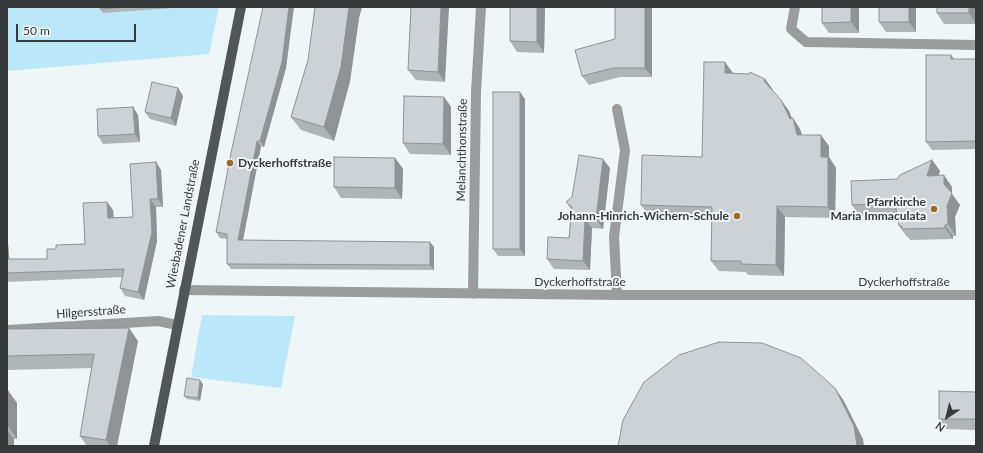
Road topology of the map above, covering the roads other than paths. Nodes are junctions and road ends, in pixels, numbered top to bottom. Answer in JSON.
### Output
{"nodes":[{"id":1,"x":240,"y":7,"type":"edge"},
{"id":2,"x":481,"y":7,"type":"edge"},
{"id":3,"x":795,"y":7,"type":"edge"},
{"id":4,"x":976,"y":45,"type":"edge"},
{"id":5,"x":617,"y":110,"type":"dead end"},
{"id":6,"x":184,"y":290,"type":"junction"},
{"id":7,"x":474,"y":294,"type":"junction"},
{"id":8,"x":617,"y":295,"type":"junction"},
{"id":9,"x":976,"y":295,"type":"edge"},
{"id":10,"x":177,"y":325,"type":"junction"},
{"id":11,"x":7,"y":330,"type":"edge"},
{"id":12,"x":154,"y":446,"type":"edge"}],
"edges":[{"from":1,"to":6,"type":"main road","name":"Wiesbadener Landstraße"},
{"from":2,"to":7,"type":"street","name":"Melanchthonstraße"},
{"from":3,"to":4,"type":"street"},
{"from":5,"to":8,"type":"street"},
{"from":6,"to":7,"type":"street","name":"Dyckerhoffstraße"},
{"from":6,"to":10,"type":"main road","name":"Wiesbadener Landstraße"},
{"from":7,"to":8,"type":"street","name":"Dyckerhoffstraße"},
{"from":8,"to":9,"type":"street","name":"Dyckerhoffstraße"},
{"from":10,"to":11,"type":"street","name":"Hilgersstraße"},
{"from":10,"to":12,"type":"main road","name":"Wiesbadener Landstraße"}]}
